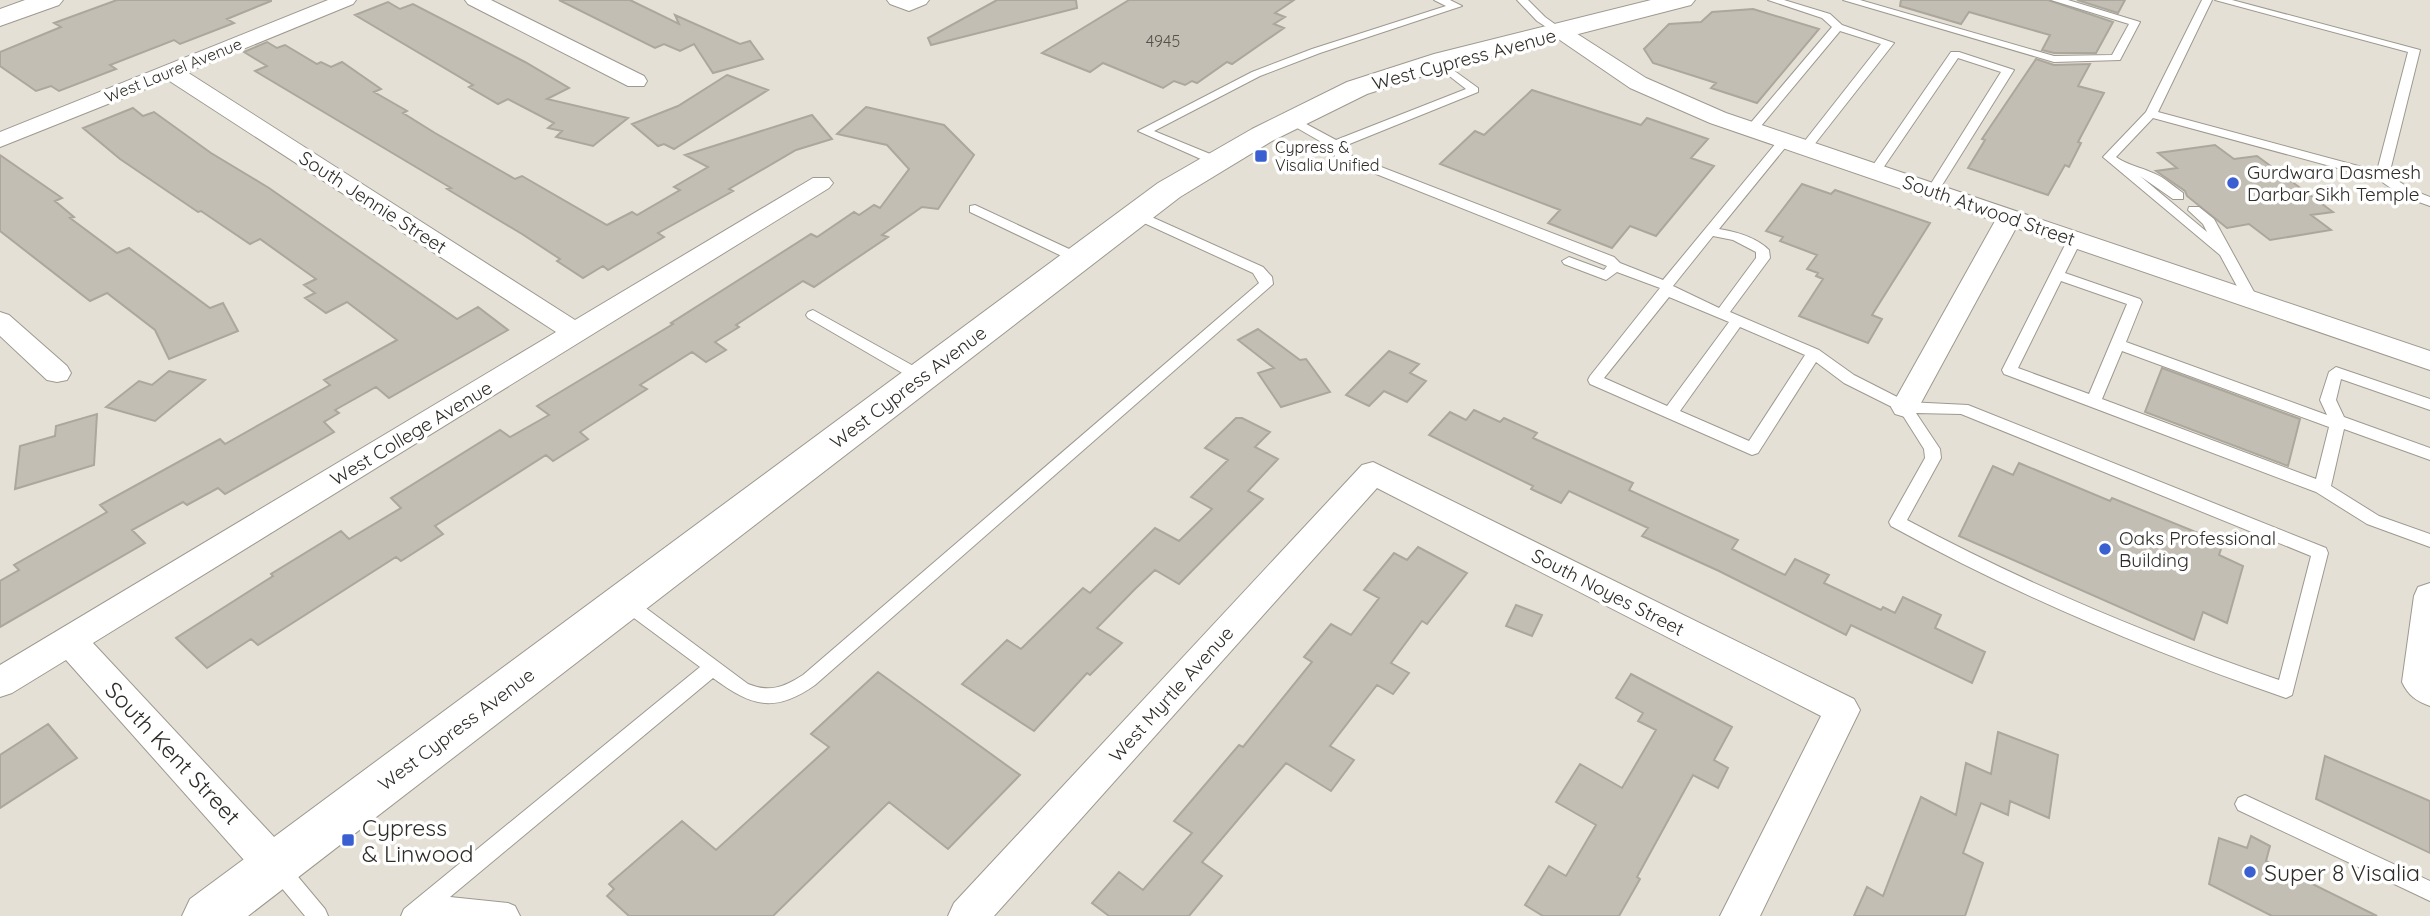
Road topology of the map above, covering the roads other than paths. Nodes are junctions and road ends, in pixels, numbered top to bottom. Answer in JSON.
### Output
{"nodes":[{"id":1,"x":50,"y":0,"type":"edge"},
{"id":2,"x":346,"y":0,"type":"edge"},
{"id":3,"x":475,"y":0,"type":"edge"},
{"id":4,"x":897,"y":0,"type":"edge"},
{"id":5,"x":919,"y":0,"type":"edge"},
{"id":6,"x":1439,"y":0,"type":"edge"},
{"id":7,"x":1522,"y":0,"type":"edge"},
{"id":8,"x":1682,"y":0,"type":"edge"},
{"id":9,"x":1773,"y":0,"type":"edge"},
{"id":10,"x":1848,"y":0,"type":"edge"},
{"id":11,"x":2056,"y":0,"type":"edge"},
{"id":12,"x":2207,"y":0,"type":"edge"},
{"id":13,"x":2220,"y":0,"type":"edge"},
{"id":14,"x":0,"y":18,"type":"edge"},
{"id":15,"x":1838,"y":27,"type":"junction"},
{"id":16,"x":1561,"y":32,"type":"junction"},
{"id":17,"x":1437,"y":62,"type":"junction"},
{"id":18,"x":170,"y":71,"type":"junction"},
{"id":19,"x":636,"y":81,"type":"dead end"},
{"id":20,"x":2151,"y":114,"type":"junction"},
{"id":21,"x":1291,"y":121,"type":"junction"},
{"id":22,"x":1752,"y":129,"type":"junction"},
{"id":23,"x":0,"y":140,"type":"edge"},
{"id":24,"x":1795,"y":144,"type":"junction"},
{"id":25,"x":1335,"y":145,"type":"junction"},
{"id":26,"x":2109,"y":157,"type":"junction"},
{"id":27,"x":1216,"y":161,"type":"junction"},
{"id":28,"x":1875,"y":171,"type":"junction"},
{"id":29,"x":2382,"y":176,"type":"junction"},
{"id":30,"x":821,"y":183,"type":"dead end"},
{"id":31,"x":1933,"y":190,"type":"junction"},
{"id":32,"x":2178,"y":196,"type":"dead end"},
{"id":33,"x":2430,"y":202,"type":"edge"},
{"id":34,"x":975,"y":209,"type":"dead end"},
{"id":35,"x":2194,"y":209,"type":"dead end"},
{"id":36,"x":1136,"y":214,"type":"junction"},
{"id":37,"x":2010,"y":217,"type":"junction"},
{"id":38,"x":1710,"y":232,"type":"junction"},
{"id":39,"x":2075,"y":239,"type":"junction"},
{"id":40,"x":2225,"y":253,"type":"junction"},
{"id":41,"x":1077,"y":258,"type":"junction"},
{"id":42,"x":1569,"y":261,"type":"dead end"},
{"id":43,"x":1615,"y":266,"type":"junction"},
{"id":44,"x":2059,"y":271,"type":"junction"},
{"id":45,"x":1666,"y":288,"type":"junction"},
{"id":46,"x":2252,"y":301,"type":"junction"},
{"id":47,"x":1722,"y":313,"type":"junction"},
{"id":48,"x":813,"y":315,"type":"dead end"},
{"id":49,"x":0,"y":321,"type":"edge"},
{"id":50,"x":1737,"y":321,"type":"junction"},
{"id":51,"x":576,"y":333,"type":"junction"},
{"id":52,"x":2118,"y":344,"type":"junction"},
{"id":53,"x":1814,"y":353,"type":"junction"},
{"id":54,"x":2430,"y":361,"type":"edge"},
{"id":55,"x":57,"y":373,"type":"dead end"},
{"id":56,"x":921,"y":377,"type":"junction"},
{"id":57,"x":2093,"y":402,"type":"junction"},
{"id":58,"x":2430,"y":405,"type":"edge"},
{"id":59,"x":1905,"y":407,"type":"junction"},
{"id":60,"x":1670,"y":413,"type":"junction"},
{"id":61,"x":2337,"y":422,"type":"junction"},
{"id":62,"x":2430,"y":454,"type":"edge"},
{"id":63,"x":1373,"y":473,"type":"joint"},
{"id":64,"x":2322,"y":488,"type":"junction"},
{"id":65,"x":2430,"y":541,"type":"edge"},
{"id":66,"x":2430,"y":596,"type":"edge"},
{"id":67,"x":625,"y":602,"type":"junction"},
{"id":68,"x":70,"y":641,"type":"junction"},
{"id":69,"x":713,"y":667,"type":"junction"},
{"id":70,"x":0,"y":683,"type":"edge"},
{"id":71,"x":2430,"y":691,"type":"edge"},
{"id":72,"x":2245,"y":804,"type":"dead end"},
{"id":73,"x":275,"y":866,"type":"junction"},
{"id":74,"x":2430,"y":891,"type":"edge"},
{"id":75,"x":421,"y":912,"type":"edge"},
{"id":76,"x":208,"y":916,"type":"edge"},
{"id":77,"x":318,"y":916,"type":"edge"},
{"id":78,"x":510,"y":916,"type":"edge"},
{"id":79,"x":968,"y":916,"type":"edge"},
{"id":80,"x":1740,"y":916,"type":"edge"}],
"edges":[{"from":1,"to":14,"type":"street"},
{"from":2,"to":18,"type":"street","name":"West Laurel Avenue"},
{"from":3,"to":19,"type":"street"},
{"from":4,"to":5,"type":"street"},
{"from":6,"to":27,"type":"lane"},
{"from":7,"to":16,"type":"lane"},
{"from":8,"to":16,"type":"street","name":"West Cypress Avenue"},
{"from":9,"to":15,"type":"lane"},
{"from":10,"to":11,"type":"lane"},
{"from":12,"to":20,"type":"lane"},
{"from":13,"to":29,"type":"lane"},
{"from":15,"to":22,"type":"lane"},
{"from":15,"to":24,"type":"lane"},
{"from":16,"to":17,"type":"street","name":"West Cypress Avenue"},
{"from":16,"to":22,"type":"street","name":"South Atwood Street"},
{"from":17,"to":21,"type":"street","name":"West Cypress Avenue"},
{"from":17,"to":25,"type":"lane"},
{"from":18,"to":23,"type":"street","name":"West Laurel Avenue"},
{"from":18,"to":51,"type":"street","name":"South Jennie Street"},
{"from":20,"to":26,"type":"lane"},
{"from":20,"to":29,"type":"lane"},
{"from":21,"to":25,"type":"lane"},
{"from":21,"to":27,"type":"street","name":"West Cypress Avenue"},
{"from":22,"to":24,"type":"street","name":"South Atwood Street"},
{"from":24,"to":28,"type":"street","name":"South Atwood Street"},
{"from":24,"to":38,"type":"lane"},
{"from":25,"to":43,"type":"lane"},
{"from":26,"to":32,"type":"lane"},
{"from":26,"to":40,"type":"lane"},
{"from":27,"to":36,"type":"street","name":"West Cypress Avenue"},
{"from":28,"to":31,"type":"street","name":"South Atwood Street"},
{"from":28,"to":31,"type":"lane"},
{"from":29,"to":33,"type":"lane"},
{"from":30,"to":51,"type":"street","name":"West College Avenue"},
{"from":31,"to":37,"type":"street","name":"South Atwood Street"},
{"from":34,"to":41,"type":"lane"},
{"from":35,"to":40,"type":"lane"},
{"from":36,"to":41,"type":"street","name":"West Cypress Avenue"},
{"from":36,"to":69,"type":"lane"},
{"from":37,"to":39,"type":"street","name":"South Atwood Street"},
{"from":37,"to":59,"type":"street"},
{"from":38,"to":45,"type":"lane"},
{"from":38,"to":47,"type":"lane"},
{"from":39,"to":44,"type":"lane"},
{"from":39,"to":46,"type":"street","name":"South Atwood Street"},
{"from":40,"to":46,"type":"lane"},
{"from":41,"to":56,"type":"street","name":"West Cypress Avenue"},
{"from":42,"to":43,"type":"lane"},
{"from":43,"to":45,"type":"lane"},
{"from":44,"to":52,"type":"lane"},
{"from":44,"to":57,"type":"lane"},
{"from":45,"to":47,"type":"lane"},
{"from":45,"to":60,"type":"lane"},
{"from":46,"to":54,"type":"street","name":"South Atwood Street"},
{"from":47,"to":50,"type":"lane"},
{"from":48,"to":56,"type":"lane"},
{"from":49,"to":55,"type":"street"},
{"from":50,"to":53,"type":"lane"},
{"from":50,"to":60,"type":"lane"},
{"from":51,"to":68,"type":"street","name":"West College Avenue"},
{"from":52,"to":57,"type":"lane"},
{"from":52,"to":61,"type":"lane"},
{"from":53,"to":59,"type":"lane"},
{"from":53,"to":60,"type":"lane"},
{"from":56,"to":67,"type":"street","name":"West Cypress Avenue"},
{"from":57,"to":64,"type":"lane"},
{"from":58,"to":61,"type":"lane"},
{"from":59,"to":59,"type":"lane"},
{"from":61,"to":62,"type":"lane"},
{"from":61,"to":64,"type":"lane"},
{"from":63,"to":79,"type":"street","name":"West Myrtle Avenue"},
{"from":63,"to":80,"type":"street","name":"South Noyes Street"},
{"from":64,"to":65,"type":"lane"},
{"from":66,"to":71,"type":"street"},
{"from":67,"to":69,"type":"lane"},
{"from":67,"to":73,"type":"street","name":"West Cypress Avenue"},
{"from":68,"to":70,"type":"street","name":"West College Avenue"},
{"from":68,"to":73,"type":"street","name":"South Kent Street"},
{"from":69,"to":75,"type":"lane"},
{"from":72,"to":74,"type":"lane"},
{"from":73,"to":76,"type":"street","name":"West Cypress Avenue"},
{"from":73,"to":77,"type":"lane"},
{"from":75,"to":78,"type":"lane"}]}
